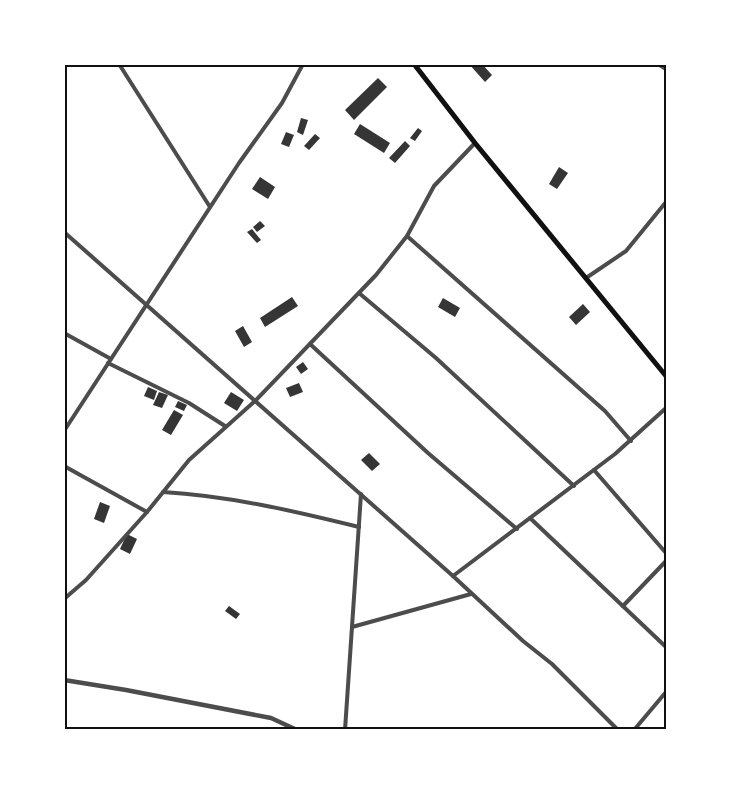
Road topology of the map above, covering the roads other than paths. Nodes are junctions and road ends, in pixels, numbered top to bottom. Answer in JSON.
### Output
{"nodes":[{"id":1,"x":119,"y":64,"type":"edge"},
{"id":2,"x":303,"y":64,"type":"edge"},
{"id":3,"x":414,"y":64,"type":"edge"},
{"id":4,"x":658,"y":64,"type":"edge"},
{"id":5,"x":666,"y":69,"type":"edge"},
{"id":6,"x":476,"y":143,"type":"junction"},
{"id":7,"x":666,"y":202,"type":"edge"},
{"id":8,"x":210,"y":207,"type":"junction"},
{"id":9,"x":64,"y":232,"type":"edge"},
{"id":10,"x":407,"y":236,"type":"junction"},
{"id":11,"x":586,"y":278,"type":"junction"},
{"id":12,"x":359,"y":293,"type":"junction"},
{"id":13,"x":147,"y":304,"type":"junction"},
{"id":14,"x":64,"y":333,"type":"edge"},
{"id":15,"x":310,"y":344,"type":"junction"},
{"id":16,"x":109,"y":361,"type":"junction"},
{"id":17,"x":666,"y":376,"type":"edge"},
{"id":18,"x":255,"y":401,"type":"junction"},
{"id":19,"x":666,"y":408,"type":"edge"},
{"id":20,"x":225,"y":426,"type":"junction"},
{"id":21,"x":64,"y":431,"type":"edge"},
{"id":22,"x":631,"y":441,"type":"junction"},
{"id":23,"x":64,"y":466,"type":"edge"},
{"id":24,"x":594,"y":470,"type":"junction"},
{"id":25,"x":573,"y":486,"type":"junction"},
{"id":26,"x":162,"y":492,"type":"junction"},
{"id":27,"x":361,"y":494,"type":"junction"},
{"id":28,"x":147,"y":512,"type":"junction"},
{"id":29,"x":530,"y":518,"type":"junction"},
{"id":30,"x":359,"y":527,"type":"junction"},
{"id":31,"x":517,"y":529,"type":"junction"},
{"id":32,"x":666,"y":554,"type":"edge"},
{"id":33,"x":666,"y":561,"type":"edge"},
{"id":34,"x":453,"y":576,"type":"junction"},
{"id":35,"x":472,"y":594,"type":"junction"},
{"id":36,"x":64,"y":599,"type":"edge"},
{"id":37,"x":623,"y":606,"type":"junction"},
{"id":38,"x":352,"y":627,"type":"junction"},
{"id":39,"x":666,"y":647,"type":"edge"},
{"id":40,"x":64,"y":680,"type":"edge"},
{"id":41,"x":666,"y":695,"type":"edge"},
{"id":42,"x":297,"y":729,"type":"edge"},
{"id":43,"x":345,"y":729,"type":"edge"},
{"id":44,"x":618,"y":729,"type":"edge"},
{"id":45,"x":634,"y":729,"type":"edge"}],
"edges":[{"from":1,"to":8,"type":"street"},
{"from":2,"to":8,"type":"street"},
{"from":3,"to":6,"type":"main road"},
{"from":4,"to":5,"type":"street"},
{"from":6,"to":10,"type":"street"},
{"from":6,"to":11,"type":"main road"},
{"from":7,"to":11,"type":"street"},
{"from":8,"to":13,"type":"street"},
{"from":9,"to":13,"type":"street"},
{"from":10,"to":12,"type":"street"},
{"from":10,"to":22,"type":"street"},
{"from":11,"to":17,"type":"main road"},
{"from":12,"to":15,"type":"street"},
{"from":12,"to":25,"type":"street"},
{"from":13,"to":16,"type":"street"},
{"from":13,"to":18,"type":"street"},
{"from":14,"to":16,"type":"street"},
{"from":15,"to":18,"type":"street"},
{"from":15,"to":31,"type":"street"},
{"from":16,"to":20,"type":"street"},
{"from":16,"to":21,"type":"street"},
{"from":18,"to":20,"type":"street"},
{"from":18,"to":27,"type":"street"},
{"from":19,"to":22,"type":"street"},
{"from":20,"to":26,"type":"street"},
{"from":22,"to":24,"type":"street"},
{"from":23,"to":28,"type":"street"},
{"from":24,"to":25,"type":"street"},
{"from":24,"to":32,"type":"street"},
{"from":25,"to":29,"type":"street"},
{"from":26,"to":28,"type":"street"},
{"from":26,"to":30,"type":"street"},
{"from":27,"to":30,"type":"street"},
{"from":27,"to":34,"type":"street"},
{"from":28,"to":36,"type":"street"},
{"from":29,"to":31,"type":"street"},
{"from":29,"to":37,"type":"street"},
{"from":30,"to":38,"type":"street"},
{"from":31,"to":34,"type":"street"},
{"from":33,"to":37,"type":"street"},
{"from":34,"to":35,"type":"street"},
{"from":35,"to":38,"type":"street"},
{"from":35,"to":44,"type":"street"},
{"from":37,"to":39,"type":"street"},
{"from":38,"to":43,"type":"street"},
{"from":40,"to":42,"type":"street"},
{"from":41,"to":45,"type":"street"}]}
